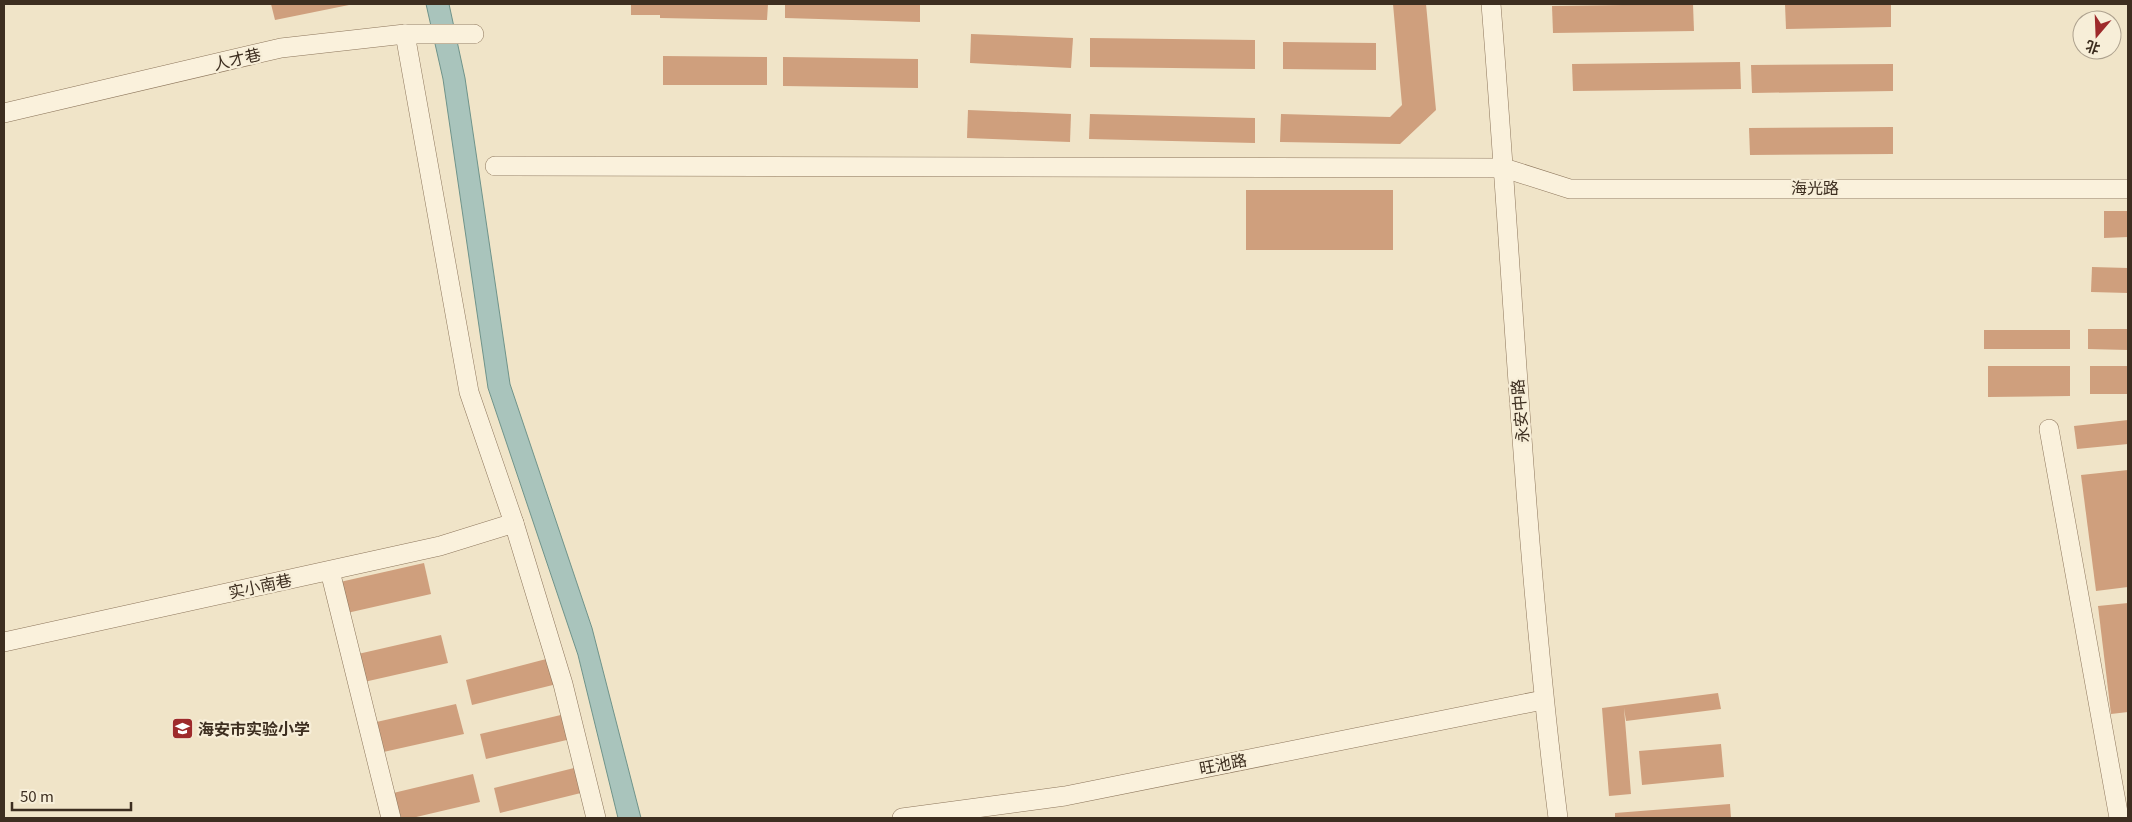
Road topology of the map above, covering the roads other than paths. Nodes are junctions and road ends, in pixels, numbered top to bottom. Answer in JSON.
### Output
{"nodes":[{"id":1,"x":1491,"y":4,"type":"edge"},
{"id":2,"x":410,"y":34,"type":"junction"},
{"id":3,"x":470,"y":35,"type":"dead end"},
{"id":4,"x":4,"y":114,"type":"edge"},
{"id":5,"x":495,"y":166,"type":"dead end"},
{"id":6,"x":1504,"y":168,"type":"junction"},
{"id":7,"x":2128,"y":189,"type":"edge"},
{"id":8,"x":2049,"y":429,"type":"dead end"},
{"id":9,"x":514,"y":524,"type":"junction"},
{"id":10,"x":330,"y":571,"type":"junction"},
{"id":11,"x":4,"y":642,"type":"edge"},
{"id":12,"x":1543,"y":700,"type":"junction"},
{"id":13,"x":391,"y":818,"type":"edge"},
{"id":14,"x":596,"y":818,"type":"edge"},
{"id":15,"x":902,"y":818,"type":"edge"},
{"id":16,"x":1558,"y":818,"type":"edge"},
{"id":17,"x":2119,"y":818,"type":"edge"}],
"edges":[{"from":1,"to":6,"type":"street","name":"永安中路"},
{"from":2,"to":3,"type":"street","name":"人才巷"},
{"from":2,"to":4,"type":"street","name":"人才巷"},
{"from":2,"to":9,"type":"street"},
{"from":5,"to":6,"type":"street","name":"海光路"},
{"from":6,"to":7,"type":"street","name":"海光路"},
{"from":6,"to":12,"type":"street","name":"永安中路"},
{"from":8,"to":17,"type":"street"},
{"from":9,"to":10,"type":"street","name":"实小南巷"},
{"from":9,"to":14,"type":"street"},
{"from":10,"to":11,"type":"street","name":"实小南巷"},
{"from":10,"to":13,"type":"street"},
{"from":12,"to":15,"type":"street","name":"旺池路"},
{"from":12,"to":16,"type":"street","name":"永安中路"}]}
